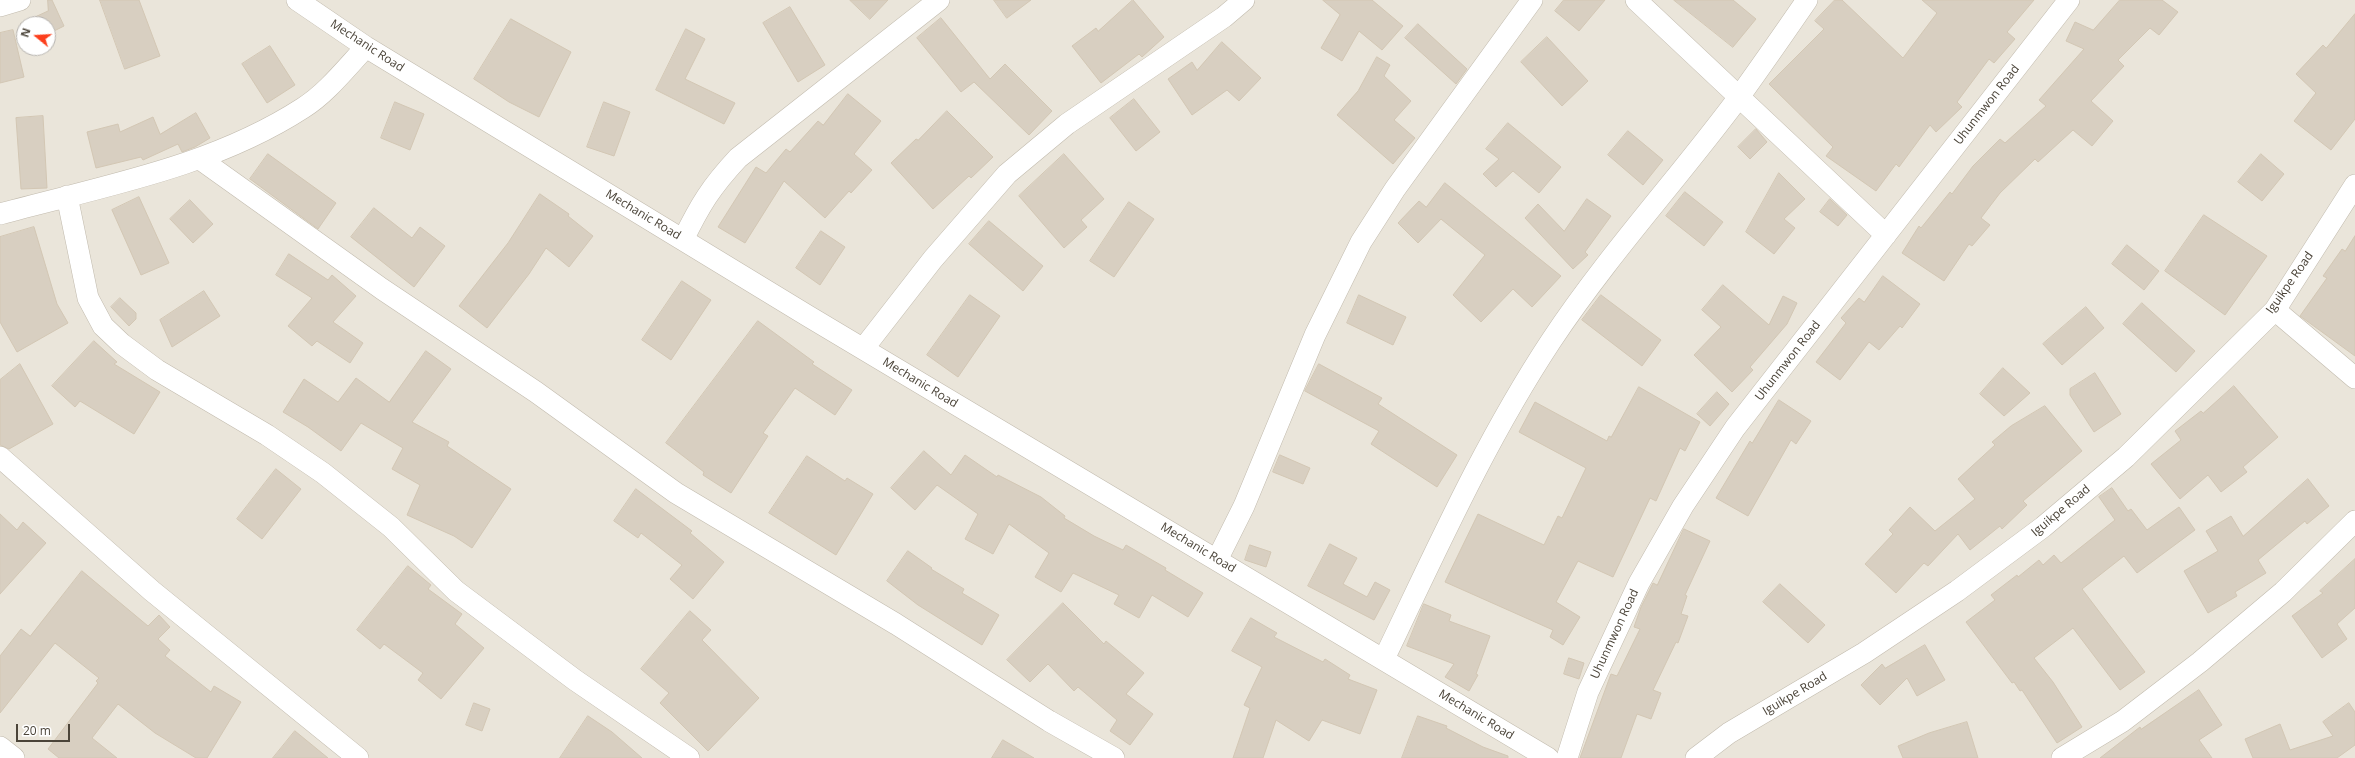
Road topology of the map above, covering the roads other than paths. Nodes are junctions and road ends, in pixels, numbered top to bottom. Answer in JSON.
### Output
{"nodes":[{"id":1,"x":297,"y":0,"type":"edge"},
{"id":2,"x":939,"y":0,"type":"edge"},
{"id":3,"x":1244,"y":0,"type":"edge"},
{"id":4,"x":1532,"y":0,"type":"edge"},
{"id":5,"x":1636,"y":0,"type":"edge"},
{"id":6,"x":1808,"y":0,"type":"edge"},
{"id":7,"x":2069,"y":0,"type":"edge"},
{"id":8,"x":366,"y":47,"type":"junction"},
{"id":9,"x":1739,"y":97,"type":"junction"},
{"id":10,"x":200,"y":159,"type":"junction"},
{"id":11,"x":2355,"y":186,"type":"edge"},
{"id":12,"x":66,"y":196,"type":"junction"},
{"id":13,"x":0,"y":214,"type":"edge"},
{"id":14,"x":1886,"y":235,"type":"junction"},
{"id":15,"x":683,"y":240,"type":"junction"},
{"id":16,"x":2275,"y":310,"type":"junction"},
{"id":17,"x":863,"y":349,"type":"junction"},
{"id":18,"x":2355,"y":378,"type":"edge"},
{"id":19,"x":0,"y":457,"type":"edge"},
{"id":20,"x":2355,"y":521,"type":"edge"},
{"id":21,"x":1217,"y":560,"type":"junction"},
{"id":22,"x":1384,"y":659,"type":"junction"},
{"id":23,"x":0,"y":747,"type":"edge"},
{"id":24,"x":14,"y":758,"type":"edge"},
{"id":25,"x":358,"y":758,"type":"edge"},
{"id":26,"x":689,"y":758,"type":"edge"},
{"id":27,"x":1114,"y":758,"type":"edge"},
{"id":28,"x":1548,"y":758,"type":"edge"},
{"id":29,"x":1567,"y":758,"type":"edge"},
{"id":30,"x":1696,"y":758,"type":"edge"},
{"id":31,"x":2062,"y":758,"type":"edge"}],
"edges":[{"from":1,"to":8,"type":"street","name":"Mechanic Road"},
{"from":2,"to":15,"type":"street"},
{"from":3,"to":17,"type":"street"},
{"from":4,"to":21,"type":"street"},
{"from":5,"to":9,"type":"street"},
{"from":6,"to":9,"type":"street"},
{"from":7,"to":14,"type":"street","name":"Uhunmwon Road"},
{"from":8,"to":10,"type":"street"},
{"from":8,"to":15,"type":"street","name":"Mechanic Road"},
{"from":9,"to":14,"type":"street"},
{"from":9,"to":22,"type":"street"},
{"from":10,"to":12,"type":"street"},
{"from":10,"to":27,"type":"street"},
{"from":11,"to":16,"type":"street","name":"Iguikpe Road"},
{"from":12,"to":13,"type":"street"},
{"from":12,"to":26,"type":"street"},
{"from":14,"to":29,"type":"street","name":"Uhunmwon Road"},
{"from":15,"to":17,"type":"street","name":"Mechanic Road"},
{"from":16,"to":18,"type":"street"},
{"from":16,"to":30,"type":"street","name":"Iguikpe Road"},
{"from":17,"to":21,"type":"street","name":"Mechanic Road"},
{"from":19,"to":25,"type":"street"},
{"from":20,"to":31,"type":"street"},
{"from":21,"to":22,"type":"street","name":"Mechanic Road"},
{"from":22,"to":28,"type":"street","name":"Mechanic Road"},
{"from":23,"to":24,"type":"street"}]}
